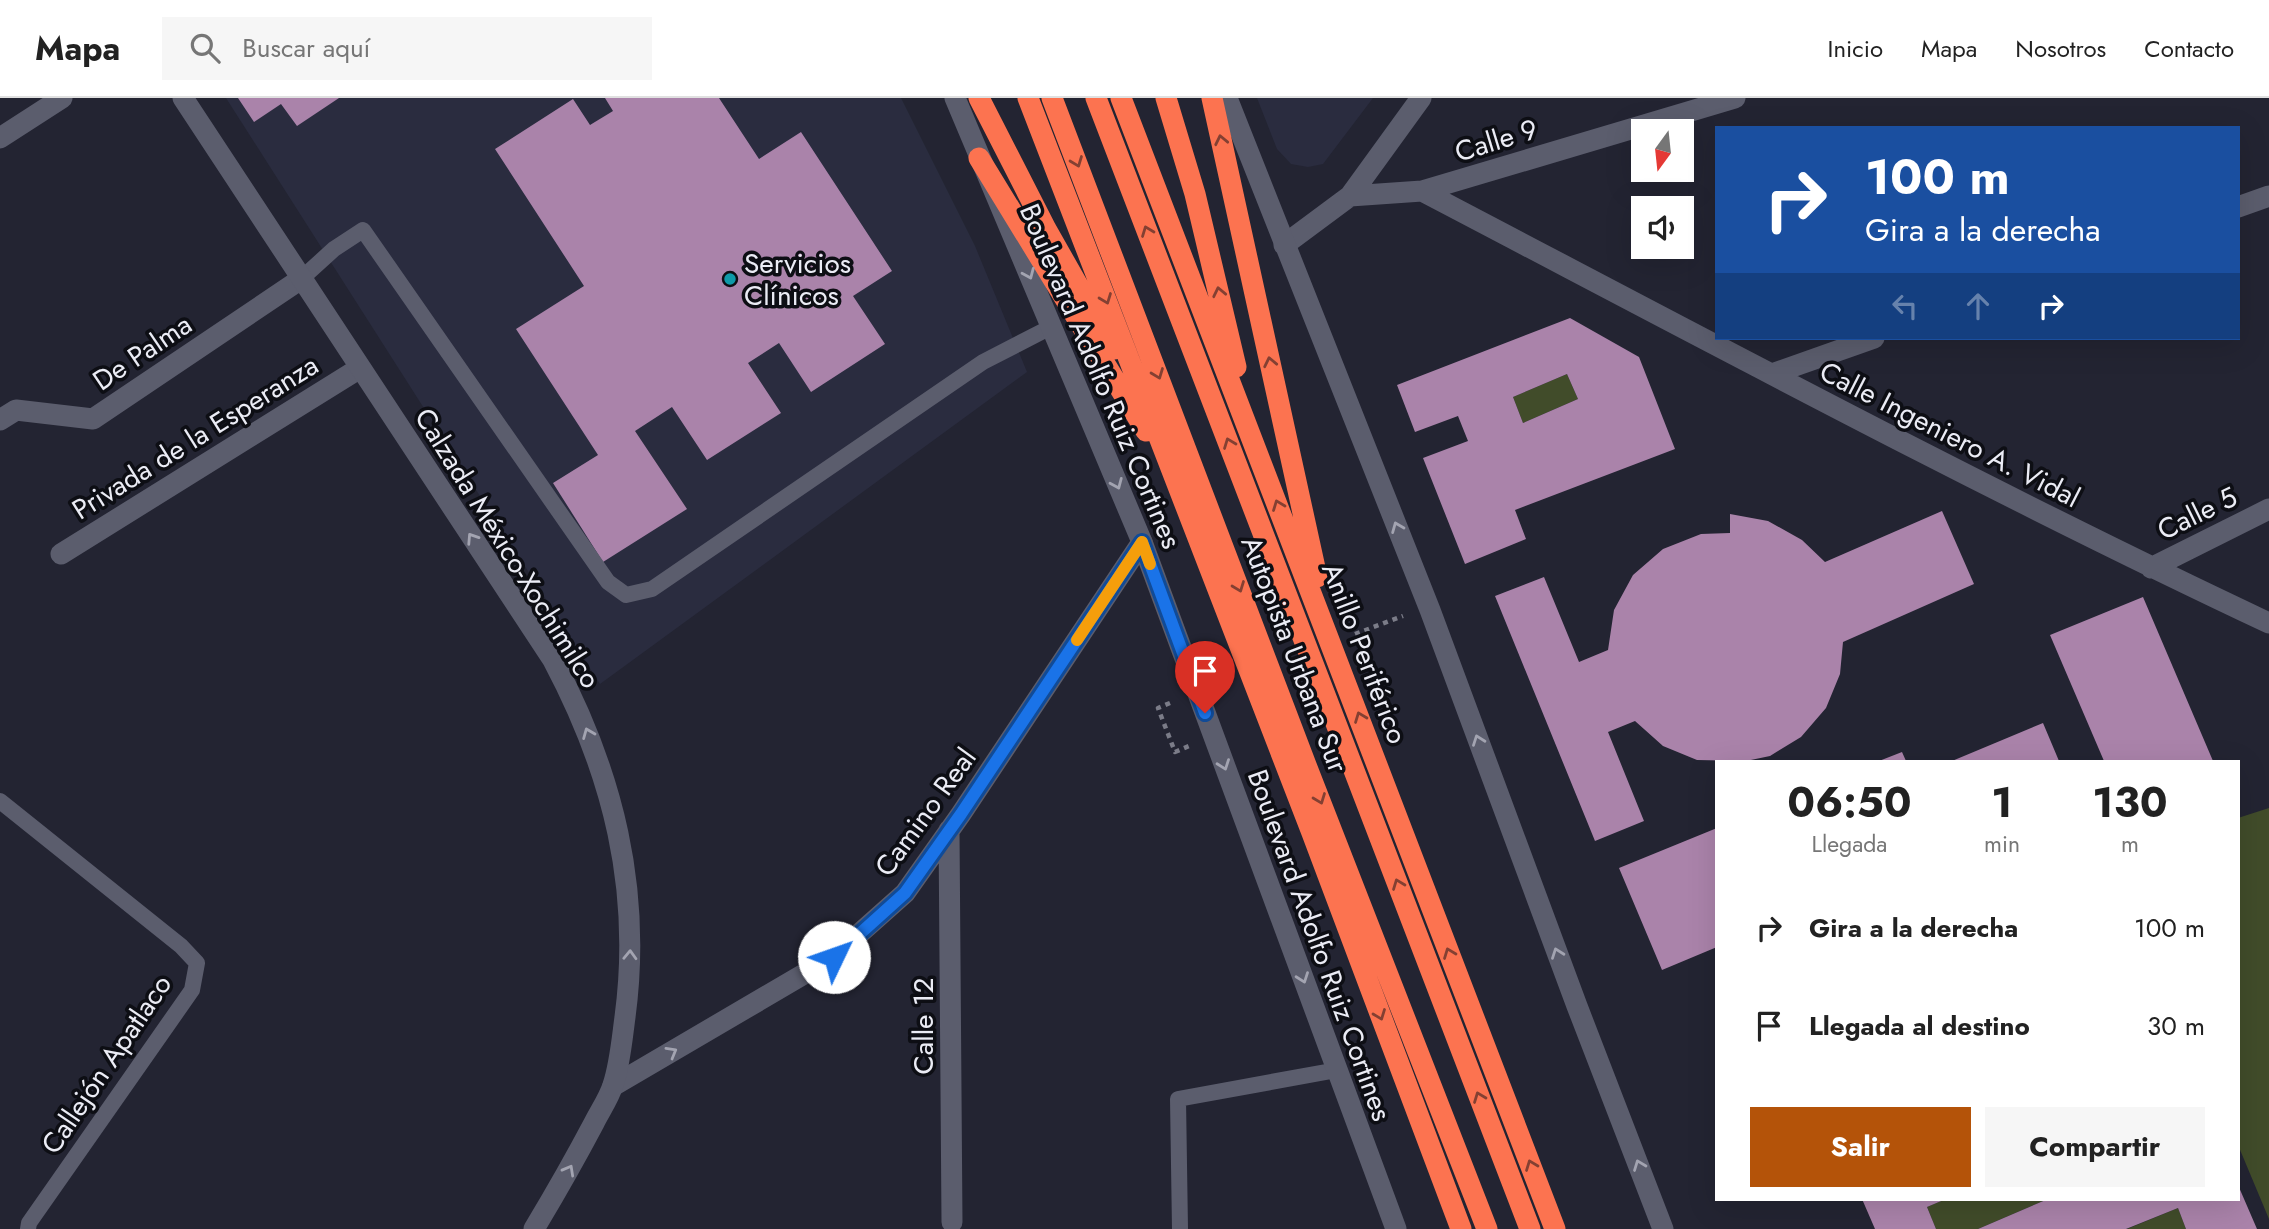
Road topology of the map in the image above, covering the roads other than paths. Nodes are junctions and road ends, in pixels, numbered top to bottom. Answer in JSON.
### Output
{"nodes":[{"id":1,"x":62,"y":98,"type":"edge"},
{"id":2,"x":183,"y":98,"type":"edge"},
{"id":3,"x":956,"y":98,"type":"edge"},
{"id":4,"x":979,"y":98,"type":"edge"},
{"id":5,"x":1028,"y":98,"type":"edge"},
{"id":6,"x":1052,"y":98,"type":"edge"},
{"id":7,"x":1096,"y":98,"type":"edge"},
{"id":8,"x":1121,"y":98,"type":"edge"},
{"id":9,"x":1166,"y":98,"type":"edge"},
{"id":10,"x":1212,"y":98,"type":"edge"},
{"id":11,"x":1227,"y":98,"type":"edge"},
{"id":12,"x":1422,"y":98,"type":"edge"},
{"id":13,"x":1735,"y":98,"type":"edge"},
{"id":14,"x":0,"y":138,"type":"edge"},
{"id":15,"x":979,"y":158,"type":"junction"},
{"id":16,"x":1422,"y":191,"type":"junction"},
{"id":17,"x":1350,"y":196,"type":"junction"},
{"id":18,"x":2269,"y":196,"type":"edge"},
{"id":19,"x":2240,"y":206,"type":"edge"},
{"id":20,"x":1284,"y":245,"type":"junction"},
{"id":21,"x":301,"y":278,"type":"junction"},
{"id":22,"x":1051,"y":327,"type":"junction"},
{"id":23,"x":1868,"y":340,"type":"edge"},
{"id":24,"x":360,"y":368,"type":"junction"},
{"id":25,"x":1772,"y":374,"type":"junction"},
{"id":26,"x":0,"y":420,"type":"edge"},
{"id":27,"x":1174,"y":477,"type":"junction"},
{"id":28,"x":2269,"y":509,"type":"edge"},
{"id":29,"x":1261,"y":528,"type":"junction"},
{"id":30,"x":1218,"y":530,"type":"junction"},
{"id":31,"x":1142,"y":542,"type":"junction"},
{"id":32,"x":61,"y":554,"type":"dead end"},
{"id":33,"x":2151,"y":568,"type":"junction"},
{"id":34,"x":2269,"y":624,"type":"edge"},
{"id":35,"x":1331,"y":644,"type":"junction"},
{"id":36,"x":0,"y":801,"type":"edge"},
{"id":37,"x":949,"y":830,"type":"junction"},
{"id":38,"x":1337,"y":1070,"type":"junction"},
{"id":39,"x":613,"y":1086,"type":"junction"},
{"id":40,"x":952,"y":1223,"type":"dead end"},
{"id":41,"x":28,"y":1229,"type":"edge"},
{"id":42,"x":534,"y":1229,"type":"edge"},
{"id":43,"x":1180,"y":1229,"type":"edge"},
{"id":44,"x":1396,"y":1229,"type":"edge"},
{"id":45,"x":1461,"y":1229,"type":"edge"},
{"id":46,"x":1487,"y":1229,"type":"edge"},
{"id":47,"x":1530,"y":1229,"type":"edge"},
{"id":48,"x":1555,"y":1229,"type":"edge"},
{"id":49,"x":1663,"y":1229,"type":"edge"}],
"edges":[{"from":1,"to":14,"type":"street"},
{"from":2,"to":21,"type":"street","name":"Calzada México-Xochimilco"},
{"from":3,"to":15,"type":"street","name":"Boulevard Adolfo Ruiz Cortines"},
{"from":4,"to":30,"type":"highway"},
{"from":5,"to":27,"type":"highway","one_way":true},
{"from":6,"to":30,"type":"highway","name":"Autopista Urbana Sur","one_way":true},
{"from":29,"to":7,"type":"highway","name":"Autopista Urbana Sur","one_way":true},
{"from":35,"to":8,"type":"highway","name":"Anillo Periférico","one_way":true},
{"from":29,"to":9,"type":"highway","one_way":true},
{"from":35,"to":10,"type":"highway","one_way":true},
{"from":11,"to":20,"type":"street"},
{"from":12,"to":17,"type":"street"},
{"from":13,"to":16,"type":"street","name":"Calle 9"},
{"from":15,"to":22,"type":"street","name":"Boulevard Adolfo Ruiz Cortines","one_way":true},
{"from":15,"to":27,"type":"highway"},
{"from":16,"to":17,"type":"street","name":"Calle 9"},
{"from":16,"to":25,"type":"street","name":"Calle Ingeniero A. Vidal"},
{"from":17,"to":20,"type":"street"},
{"from":18,"to":19,"type":"street"},
{"from":49,"to":20,"type":"street","one_way":true},
{"from":21,"to":22,"type":"lane"},
{"from":21,"to":24,"type":"street","name":"Calzada México-Xochimilco"},
{"from":21,"to":26,"type":"street","name":"De Palma"},
{"from":22,"to":31,"type":"street","name":"Boulevard Adolfo Ruiz Cortines","one_way":true},
{"from":23,"to":25,"type":"street"},
{"from":24,"to":32,"type":"street","name":"Privada de la Esperanza"},
{"from":39,"to":24,"type":"street","name":"Calzada México-Xochimilco","one_way":true},
{"from":25,"to":33,"type":"street","name":"Calle Ingeniero A. Vidal"},
{"from":27,"to":45,"type":"highway","one_way":true},
{"from":28,"to":33,"type":"street","name":"Calle 5"},
{"from":47,"to":29,"type":"highway","name":"Autopista Urbana Sur","one_way":true},
{"from":30,"to":46,"type":"highway","name":"Autopista Urbana Sur","one_way":true},
{"from":31,"to":37,"type":"street","name":"Camino Real"},
{"from":31,"to":38,"type":"street","name":"Boulevard Adolfo Ruiz Cortines","one_way":true},
{"from":33,"to":34,"type":"street","name":"Calle Ingeniero A. Vidal"},
{"from":48,"to":35,"type":"highway","name":"Anillo Periférico","one_way":true},
{"from":36,"to":41,"type":"lane","name":"Callejón Apatlaco"},
{"from":39,"to":37,"type":"street","name":"Camino Real","one_way":true},
{"from":37,"to":40,"type":"street","name":"Calle 12"},
{"from":38,"to":43,"type":"lane"},
{"from":38,"to":44,"type":"street","name":"Boulevard Adolfo Ruiz Cortines"},
{"from":42,"to":39,"type":"street","name":"Calzada México-Xochimilco","one_way":true}]}
